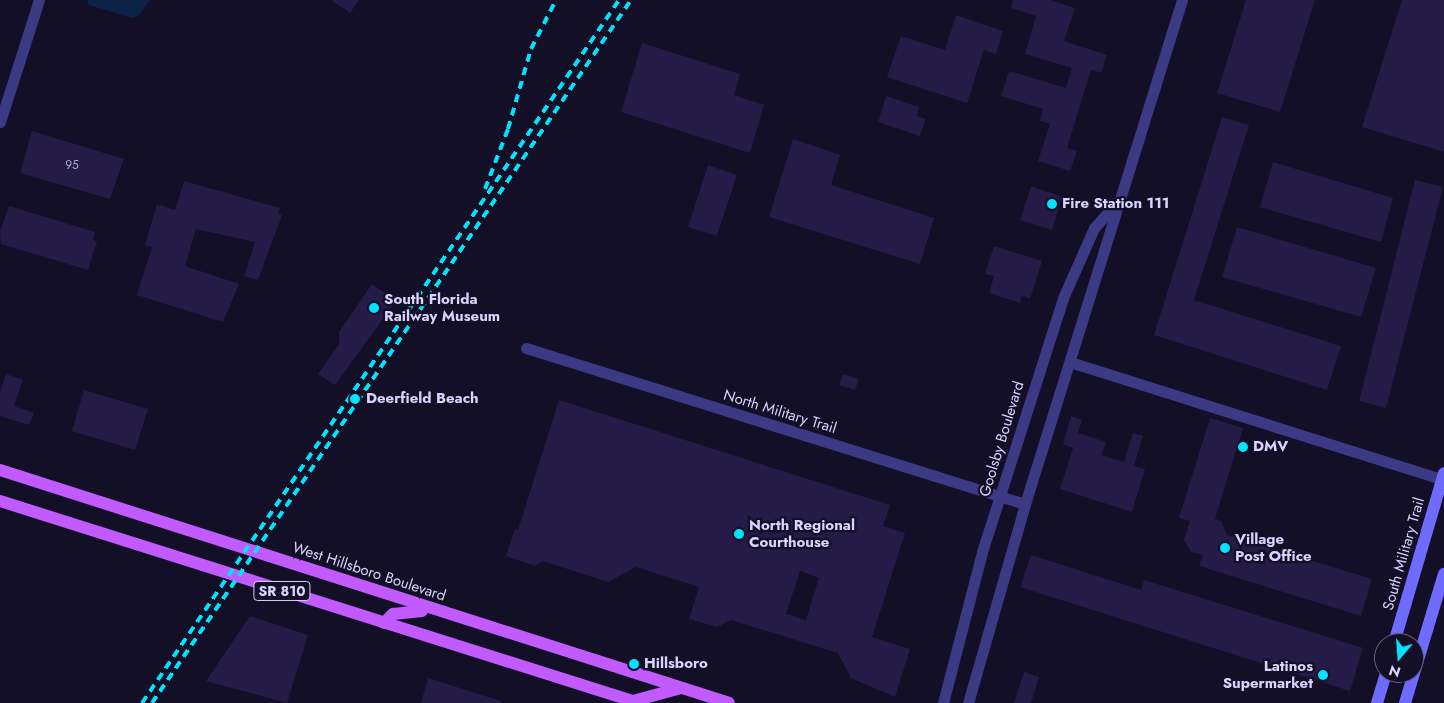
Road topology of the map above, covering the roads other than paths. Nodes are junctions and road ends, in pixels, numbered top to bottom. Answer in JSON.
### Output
{"nodes":[{"id":1,"x":39,"y":0,"type":"edge"},
{"id":2,"x":1182,"y":0,"type":"edge"},
{"id":3,"x":0,"y":122,"type":"edge"},
{"id":4,"x":1120,"y":198,"type":"junction"},
{"id":5,"x":526,"y":348,"type":"dead end"},
{"id":6,"x":1070,"y":362,"type":"junction"},
{"id":7,"x":0,"y":470,"type":"edge"},
{"id":8,"x":1443,"y":477,"type":"edge"},
{"id":9,"x":1000,"y":496,"type":"junction"},
{"id":10,"x":0,"y":501,"type":"edge"},
{"id":11,"x":1025,"y":504,"type":"junction"},
{"id":12,"x":1444,"y":574,"type":"edge"},
{"id":13,"x":440,"y":612,"type":"junction"},
{"id":14,"x":384,"y":623,"type":"junction"},
{"id":15,"x":1397,"y":633,"type":"edge"},
{"id":16,"x":1383,"y":683,"type":"edge"},
{"id":17,"x":681,"y":688,"type":"junction"},
{"id":18,"x":636,"y":702,"type":"edge"},
{"id":19,"x":729,"y":703,"type":"edge"},
{"id":20,"x":943,"y":703,"type":"edge"},
{"id":21,"x":968,"y":703,"type":"edge"},
{"id":22,"x":1377,"y":703,"type":"edge"},
{"id":23,"x":1406,"y":703,"type":"edge"}],
"edges":[{"from":1,"to":3,"type":"street"},
{"from":2,"to":4,"type":"street","name":"Goolsby Boulevard"},
{"from":4,"to":6,"type":"street","name":"Goolsby Boulevard"},
{"from":4,"to":9,"type":"street","name":"Goolsby Boulevard"},
{"from":5,"to":9,"type":"street","name":"North Military Trail"},
{"from":6,"to":8,"type":"street"},
{"from":6,"to":11,"type":"street","name":"Goolsby Boulevard"},
{"from":7,"to":13,"type":"main road","name":"West Hillsboro Boulevard","number":"SR 810"},
{"from":8,"to":15,"type":"street","name":"South Military Trail"},
{"from":9,"to":11,"type":"street","name":"North Military Trail"},
{"from":9,"to":20,"type":"street","name":"Goolsby Boulevard"},
{"from":10,"to":14,"type":"main road","number":"SR 810"},
{"from":11,"to":21,"type":"street","name":"Goolsby Boulevard"},
{"from":12,"to":23,"type":"street"},
{"from":13,"to":14,"type":"main road"},
{"from":13,"to":17,"type":"main road","name":"West Hillsboro Boulevard","number":"SR 810"},
{"from":14,"to":18,"type":"main road","number":"SR 810"},
{"from":16,"to":22,"type":"street"},
{"from":17,"to":18,"type":"main road"},
{"from":17,"to":19,"type":"main road","name":"West Hillsboro Boulevard","number":"SR 810"}]}
